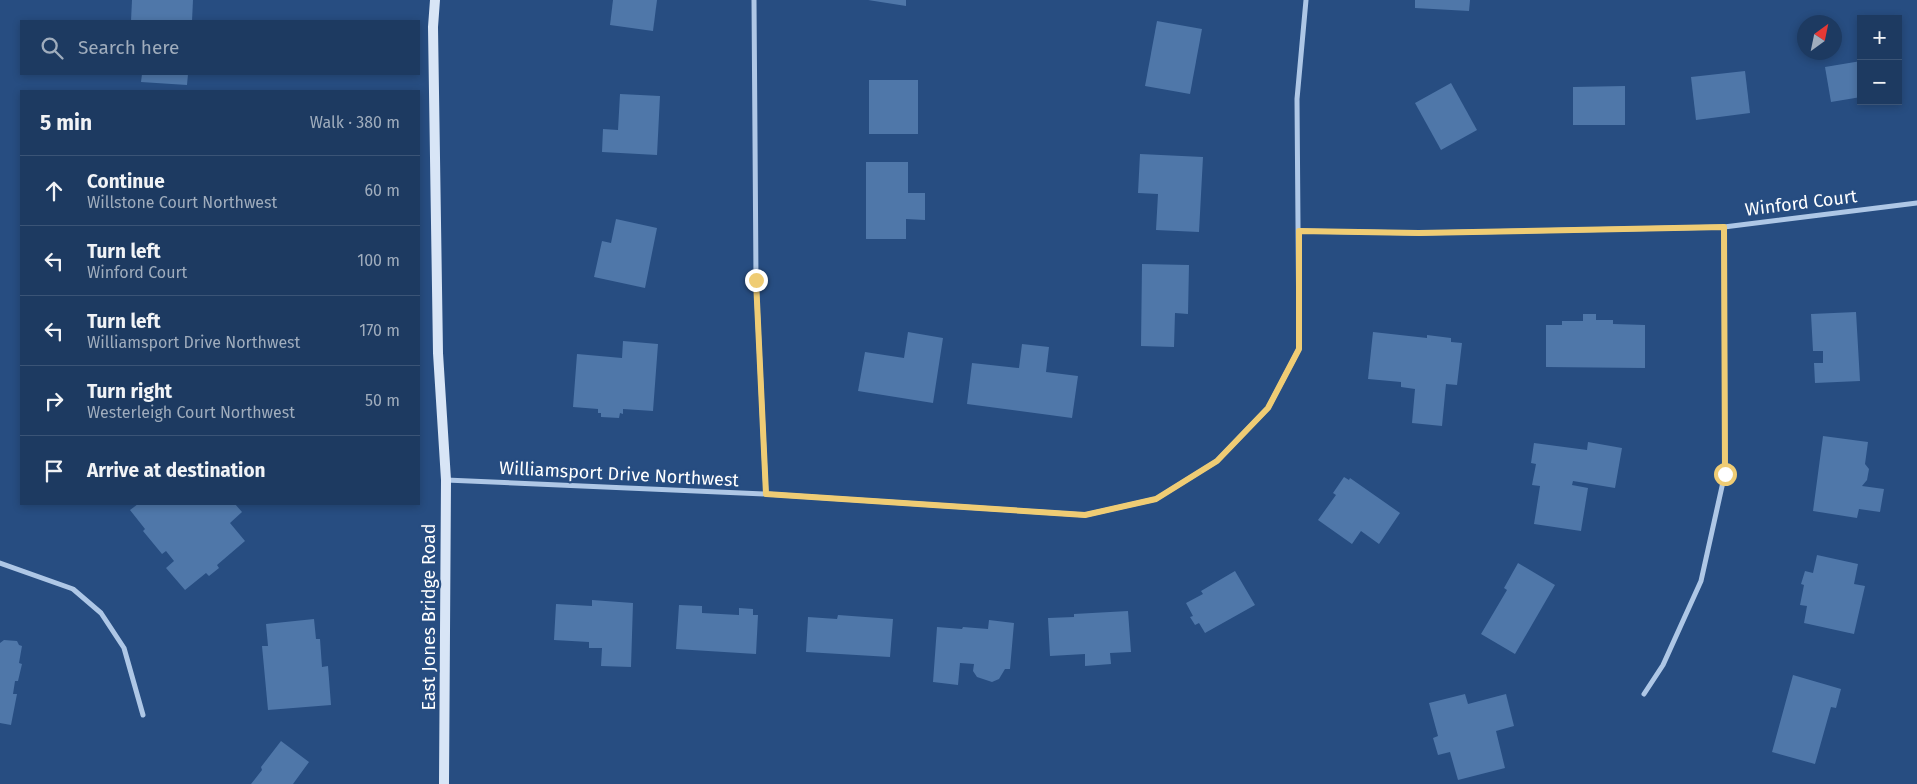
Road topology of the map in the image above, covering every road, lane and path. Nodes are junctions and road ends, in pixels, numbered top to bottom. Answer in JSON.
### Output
{"nodes":[{"id":1,"x":435,"y":0,"type":"edge"},
{"id":2,"x":754,"y":0,"type":"edge"},
{"id":3,"x":1306,"y":0,"type":"edge"},
{"id":4,"x":1917,"y":202,"type":"edge"},
{"id":5,"x":1724,"y":227,"type":"junction"},
{"id":6,"x":1299,"y":231,"type":"junction"},
{"id":7,"x":446,"y":480,"type":"junction"},
{"id":8,"x":766,"y":494,"type":"junction"},
{"id":9,"x":0,"y":563,"type":"edge"},
{"id":10,"x":1644,"y":694,"type":"dead end"},
{"id":11,"x":143,"y":715,"type":"dead end"},
{"id":12,"x":444,"y":784,"type":"edge"}],
"edges":[{"from":1,"to":7,"type":"street","name":"East Jones Bridge Road"},
{"from":2,"to":8,"type":"street"},
{"from":3,"to":6,"type":"street","name":"Williamsport Drive Northwest"},
{"from":4,"to":5,"type":"street","name":"Winford Court"},
{"from":5,"to":6,"type":"street","name":"Winford Court"},
{"from":5,"to":10,"type":"street"},
{"from":6,"to":8,"type":"street","name":"Williamsport Drive Northwest"},
{"from":7,"to":8,"type":"street","name":"Williamsport Drive Northwest"},
{"from":7,"to":12,"type":"street","name":"East Jones Bridge Road"},
{"from":9,"to":11,"type":"street"}]}
